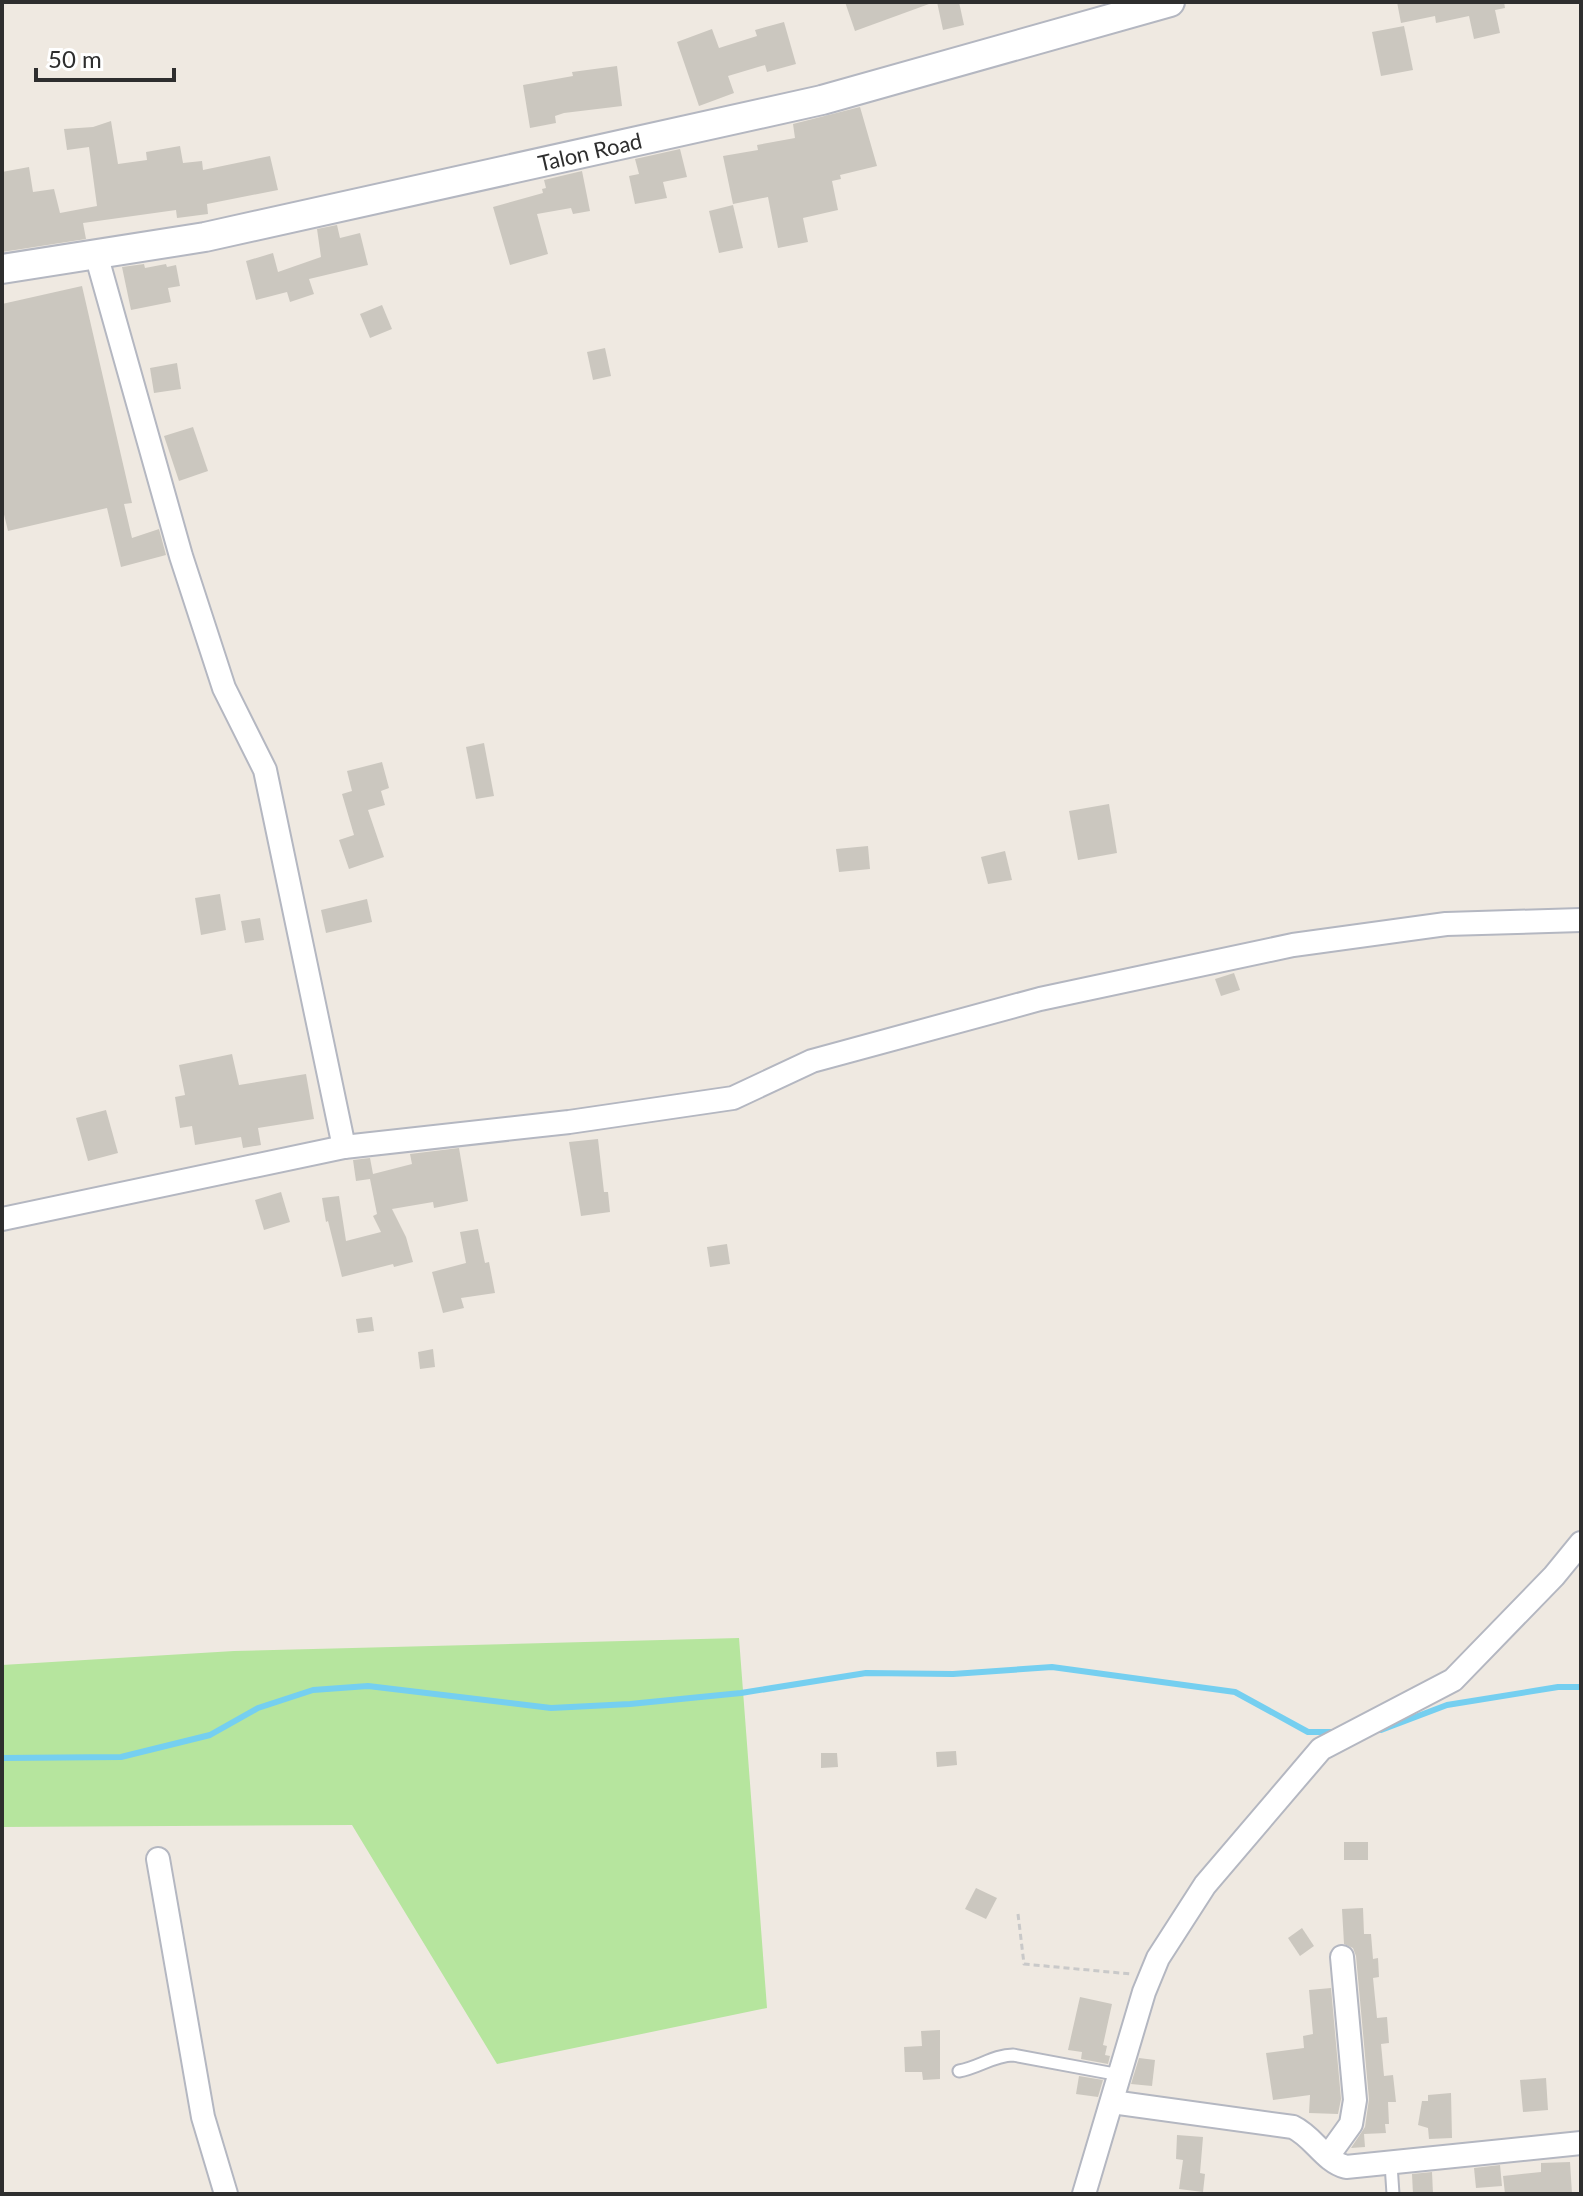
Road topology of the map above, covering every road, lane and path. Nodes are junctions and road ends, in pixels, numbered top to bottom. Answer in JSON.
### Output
{"nodes":[{"id":1,"x":1170,"y":2,"type":"edge"},
{"id":2,"x":96,"y":254,"type":"junction"},
{"id":3,"x":2,"y":269,"type":"edge"},
{"id":4,"x":1581,"y":920,"type":"edge"},
{"id":5,"x":344,"y":1147,"type":"junction"},
{"id":6,"x":2,"y":1219,"type":"edge"},
{"id":7,"x":1581,"y":1543,"type":"edge"},
{"id":8,"x":158,"y":1859,"type":"dead end"},
{"id":9,"x":1018,"y":1914,"type":"dead end"},
{"id":10,"x":1342,"y":1957,"type":"dead end"},
{"id":11,"x":1151,"y":1975,"type":"junction"},
{"id":12,"x":959,"y":2071,"type":"dead end"},
{"id":13,"x":1120,"y":2075,"type":"junction"},
{"id":14,"x":1112,"y":2102,"type":"junction"},
{"id":15,"x":1581,"y":2143,"type":"edge"},
{"id":16,"x":1328,"y":2156,"type":"junction"},
{"id":17,"x":1391,"y":2164,"type":"junction"},
{"id":18,"x":226,"y":2194,"type":"edge"},
{"id":19,"x":1084,"y":2194,"type":"edge"},
{"id":20,"x":1393,"y":2194,"type":"edge"}],
"edges":[{"from":1,"to":2,"type":"street","name":"Talon Road"},
{"from":2,"to":3,"type":"street","name":"Talon Road"},
{"from":2,"to":5,"type":"street"},
{"from":4,"to":5,"type":"street"},
{"from":5,"to":6,"type":"street"},
{"from":7,"to":11,"type":"street"},
{"from":8,"to":18,"type":"street"},
{"from":9,"to":11,"type":"path"},
{"from":10,"to":16,"type":"street"},
{"from":11,"to":13,"type":"street"},
{"from":12,"to":13,"type":"lane"},
{"from":13,"to":14,"type":"street"},
{"from":14,"to":16,"type":"street"},
{"from":14,"to":19,"type":"street"},
{"from":15,"to":17,"type":"street"},
{"from":16,"to":17,"type":"street"},
{"from":17,"to":20,"type":"lane"}]}
